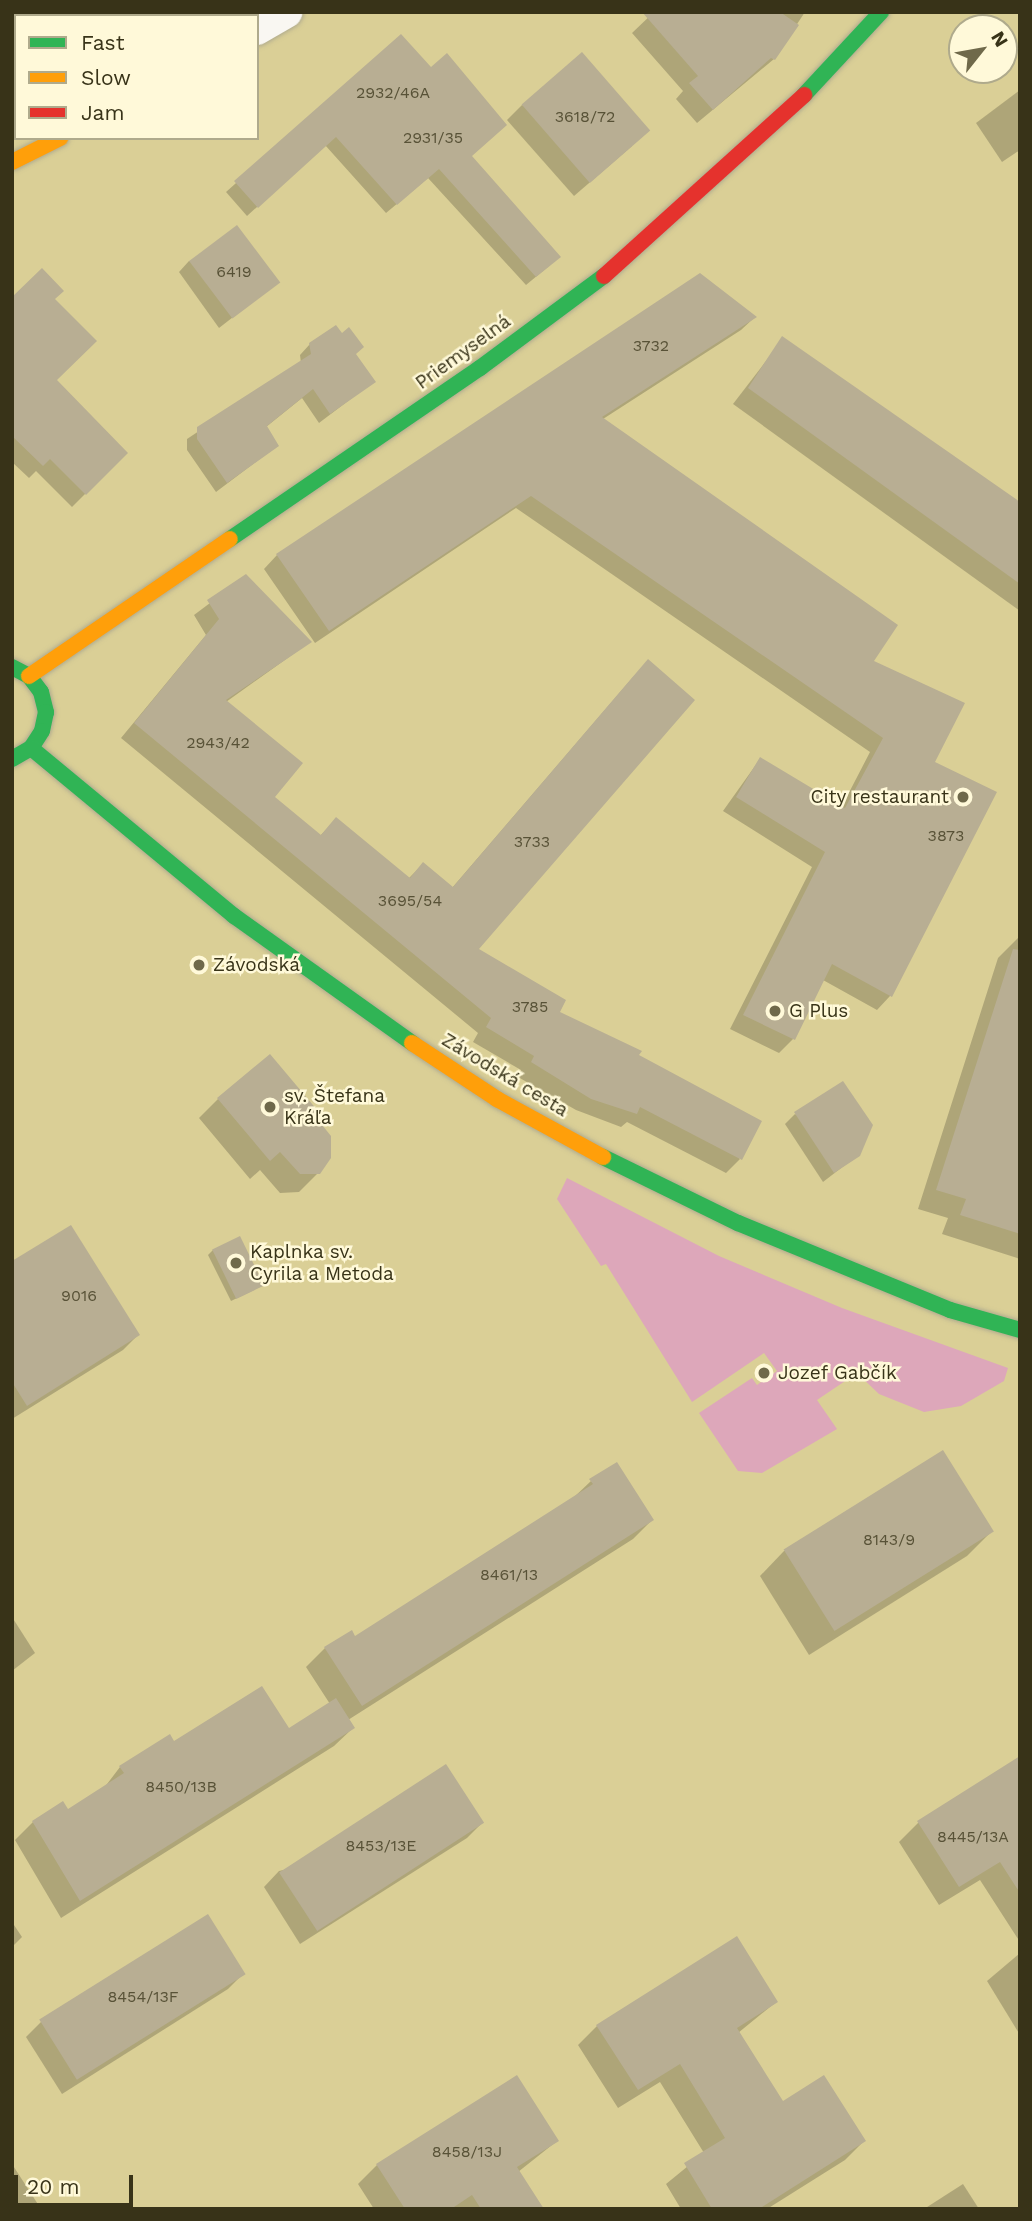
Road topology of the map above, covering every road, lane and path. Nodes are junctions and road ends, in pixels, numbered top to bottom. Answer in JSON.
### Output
{"nodes":[{"id":1,"x":288,"y":12,"type":"edge"},
{"id":2,"x":881,"y":12,"type":"edge"},
{"id":3,"x":259,"y":28,"type":"edge"},
{"id":4,"x":57,"y":140,"type":"edge"},
{"id":5,"x":12,"y":162,"type":"edge"},
{"id":6,"x":12,"y":667,"type":"edge"},
{"id":7,"x":29,"y":676,"type":"junction"},
{"id":8,"x":31,"y":748,"type":"junction"},
{"id":9,"x":12,"y":759,"type":"edge"},
{"id":10,"x":1020,"y":1330,"type":"edge"}],
"edges":[{"from":1,"to":3,"type":"street"},
{"from":2,"to":7,"type":"street","name":"Priemyselná"},
{"from":4,"to":5,"type":"street"},
{"from":6,"to":7,"type":"street"},
{"from":7,"to":8,"type":"street"},
{"from":8,"to":9,"type":"street"},
{"from":8,"to":10,"type":"street","name":"Závodská cesta"}]}
